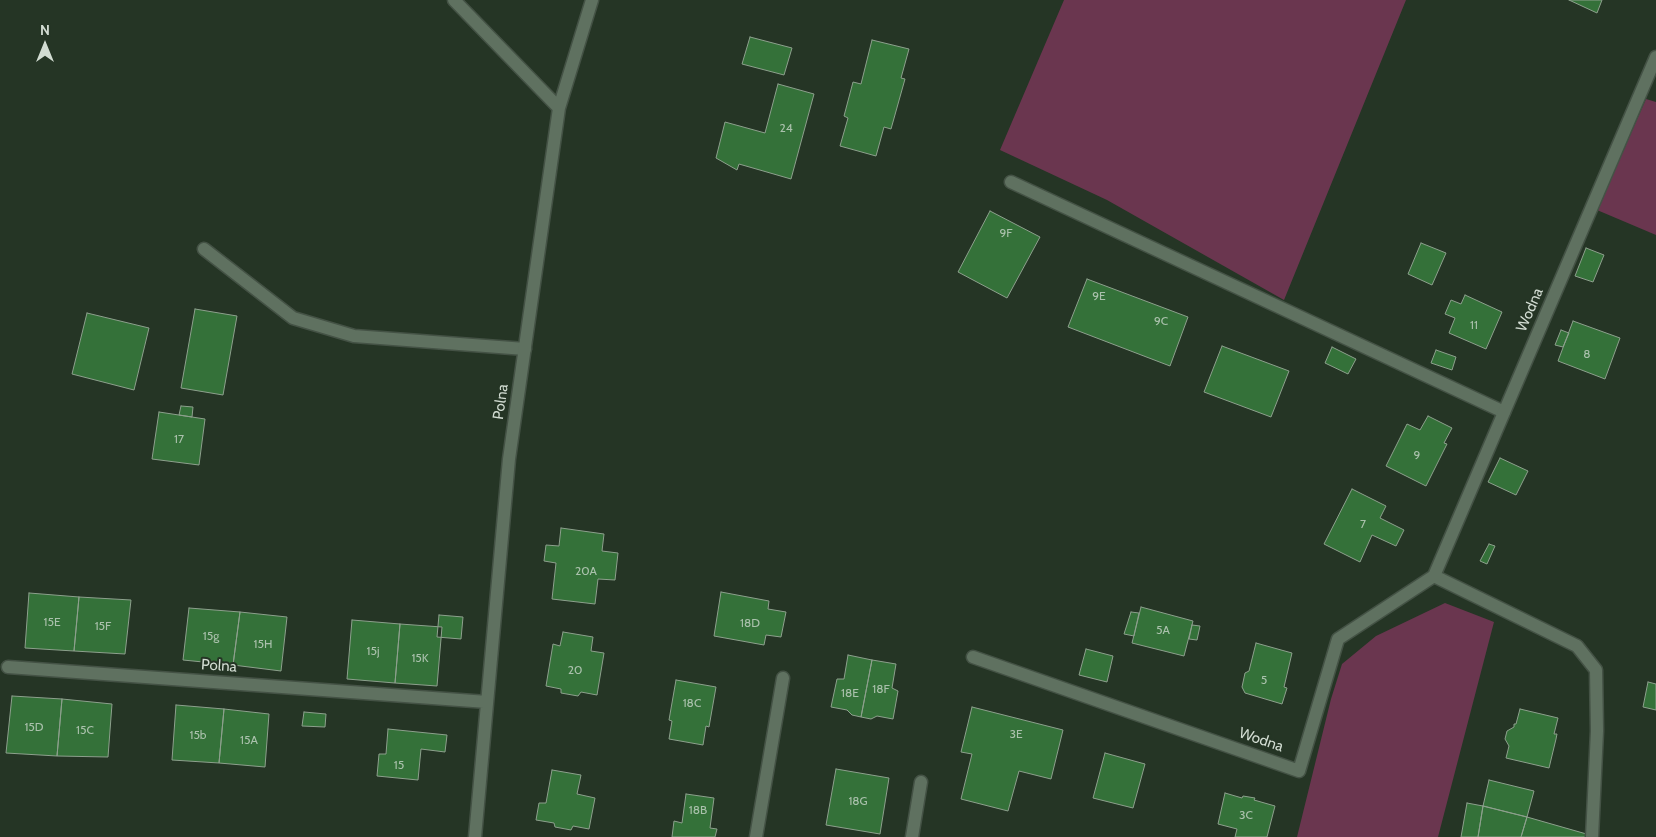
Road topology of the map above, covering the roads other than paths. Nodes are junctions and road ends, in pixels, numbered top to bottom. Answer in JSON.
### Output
{"nodes":[{"id":1,"x":454,"y":0,"type":"edge"},
{"id":2,"x":592,"y":0,"type":"edge"},
{"id":3,"x":1656,"y":57,"type":"edge"},
{"id":4,"x":559,"y":108,"type":"junction"},
{"id":5,"x":1011,"y":182,"type":"dead end"},
{"id":6,"x":204,"y":249,"type":"dead end"},
{"id":7,"x":525,"y":349,"type":"junction"},
{"id":8,"x":1504,"y":412,"type":"junction"},
{"id":9,"x":1434,"y":576,"type":"junction"},
{"id":10,"x":974,"y":657,"type":"dead end"},
{"id":11,"x":8,"y":667,"type":"dead end"},
{"id":12,"x":783,"y":678,"type":"dead end"},
{"id":13,"x":487,"y":702,"type":"junction"},
{"id":14,"x":922,"y":782,"type":"dead end"},
{"id":15,"x":475,"y":837,"type":"edge"},
{"id":16,"x":756,"y":837,"type":"edge"},
{"id":17,"x":912,"y":837,"type":"edge"},
{"id":18,"x":1592,"y":837,"type":"edge"}],
"edges":[{"from":1,"to":4,"type":"street"},
{"from":2,"to":4,"type":"street","name":"Polna"},
{"from":3,"to":8,"type":"street","name":"Wodna"},
{"from":4,"to":7,"type":"street","name":"Polna"},
{"from":5,"to":8,"type":"street"},
{"from":6,"to":7,"type":"street"},
{"from":7,"to":13,"type":"street","name":"Polna"},
{"from":8,"to":9,"type":"street","name":"Wodna"},
{"from":9,"to":10,"type":"street","name":"Wodna"},
{"from":9,"to":18,"type":"street"},
{"from":11,"to":13,"type":"street","name":"Polna"},
{"from":12,"to":16,"type":"street"},
{"from":13,"to":15,"type":"street","name":"Polna"},
{"from":14,"to":17,"type":"street"}]}
